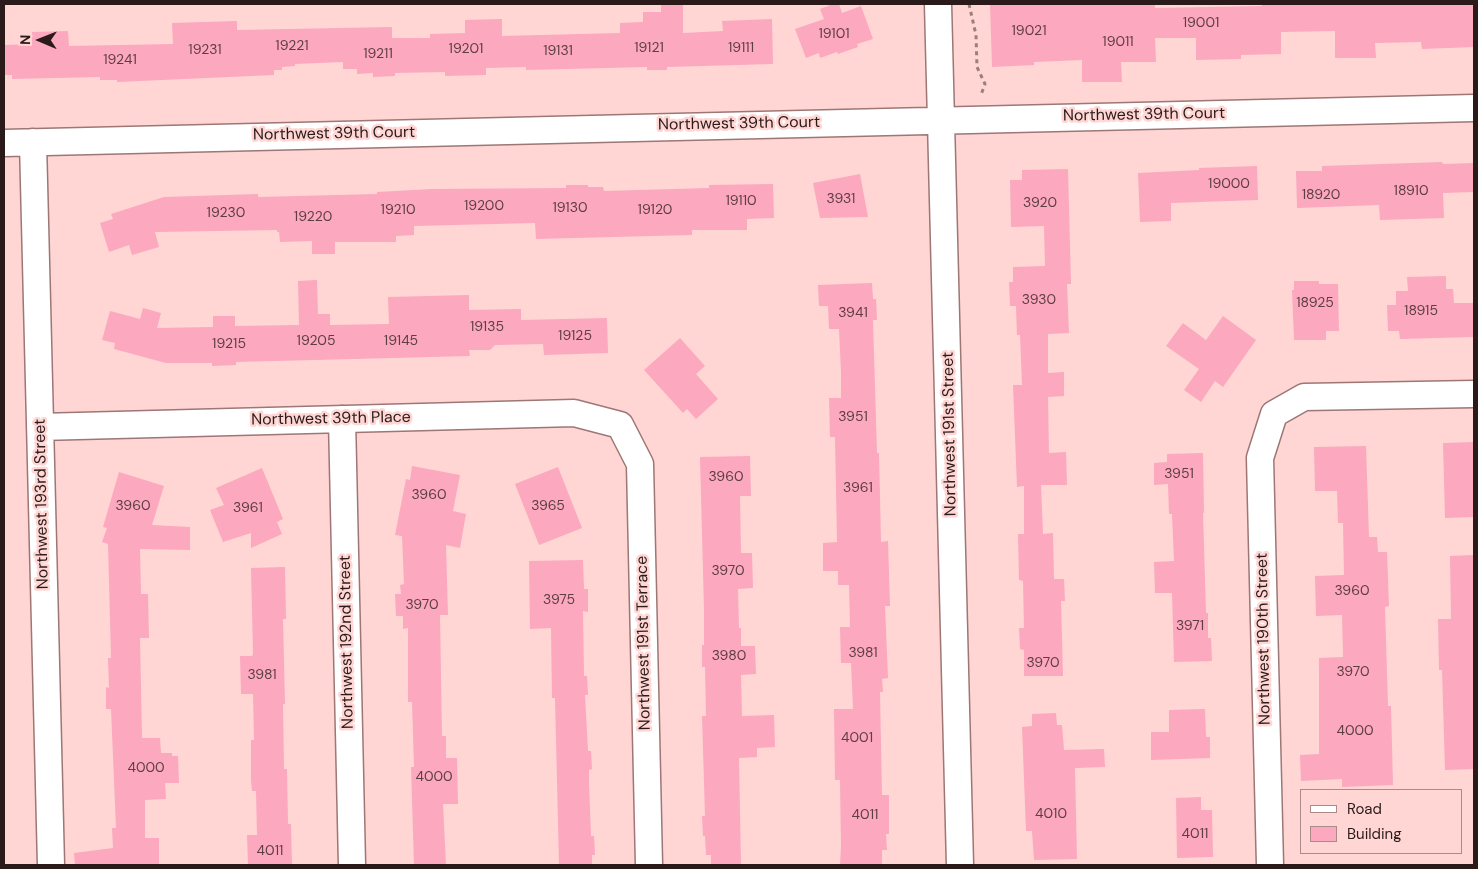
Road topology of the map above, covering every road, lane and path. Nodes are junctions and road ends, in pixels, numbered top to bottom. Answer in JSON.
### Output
{"nodes":[{"id":1,"x":938,"y":4,"type":"edge"},
{"id":2,"x":969,"y":4,"type":"edge"},
{"id":3,"x":1474,"y":108,"type":"edge"},
{"id":4,"x":979,"y":118,"type":"junction"},
{"id":5,"x":942,"y":119,"type":"junction"},
{"id":6,"x":33,"y":142,"type":"junction"},
{"id":7,"x":4,"y":143,"type":"edge"},
{"id":8,"x":1474,"y":394,"type":"edge"},
{"id":9,"x":342,"y":419,"type":"junction"},
{"id":10,"x":620,"y":426,"type":"joint"},
{"id":11,"x":40,"y":427,"type":"junction"},
{"id":12,"x":51,"y":865,"type":"edge"},
{"id":13,"x":352,"y":865,"type":"edge"},
{"id":14,"x":650,"y":865,"type":"edge"},
{"id":15,"x":960,"y":865,"type":"edge"},
{"id":16,"x":1270,"y":865,"type":"edge"}],
"edges":[{"from":1,"to":5,"type":"street","name":"Northwest 191st Street"},
{"from":2,"to":4,"type":"path"},
{"from":3,"to":4,"type":"street","name":"Northwest 39th Court"},
{"from":4,"to":5,"type":"street","name":"Northwest 39th Court"},
{"from":5,"to":6,"type":"street","name":"Northwest 39th Court"},
{"from":5,"to":15,"type":"street","name":"Northwest 191st Street"},
{"from":6,"to":7,"type":"street","name":"Northwest 39th Court"},
{"from":6,"to":11,"type":"street","name":"Northwest 193rd Street"},
{"from":8,"to":16,"type":"street","name":"Northwest 190th Street"},
{"from":9,"to":10,"type":"street","name":"Northwest 39th Place"},
{"from":9,"to":11,"type":"street","name":"Northwest 39th Place"},
{"from":9,"to":13,"type":"street","name":"Northwest 192nd Street"},
{"from":10,"to":14,"type":"street","name":"Northwest 191st Terrace"},
{"from":11,"to":12,"type":"street","name":"Northwest 193rd Street"}]}
